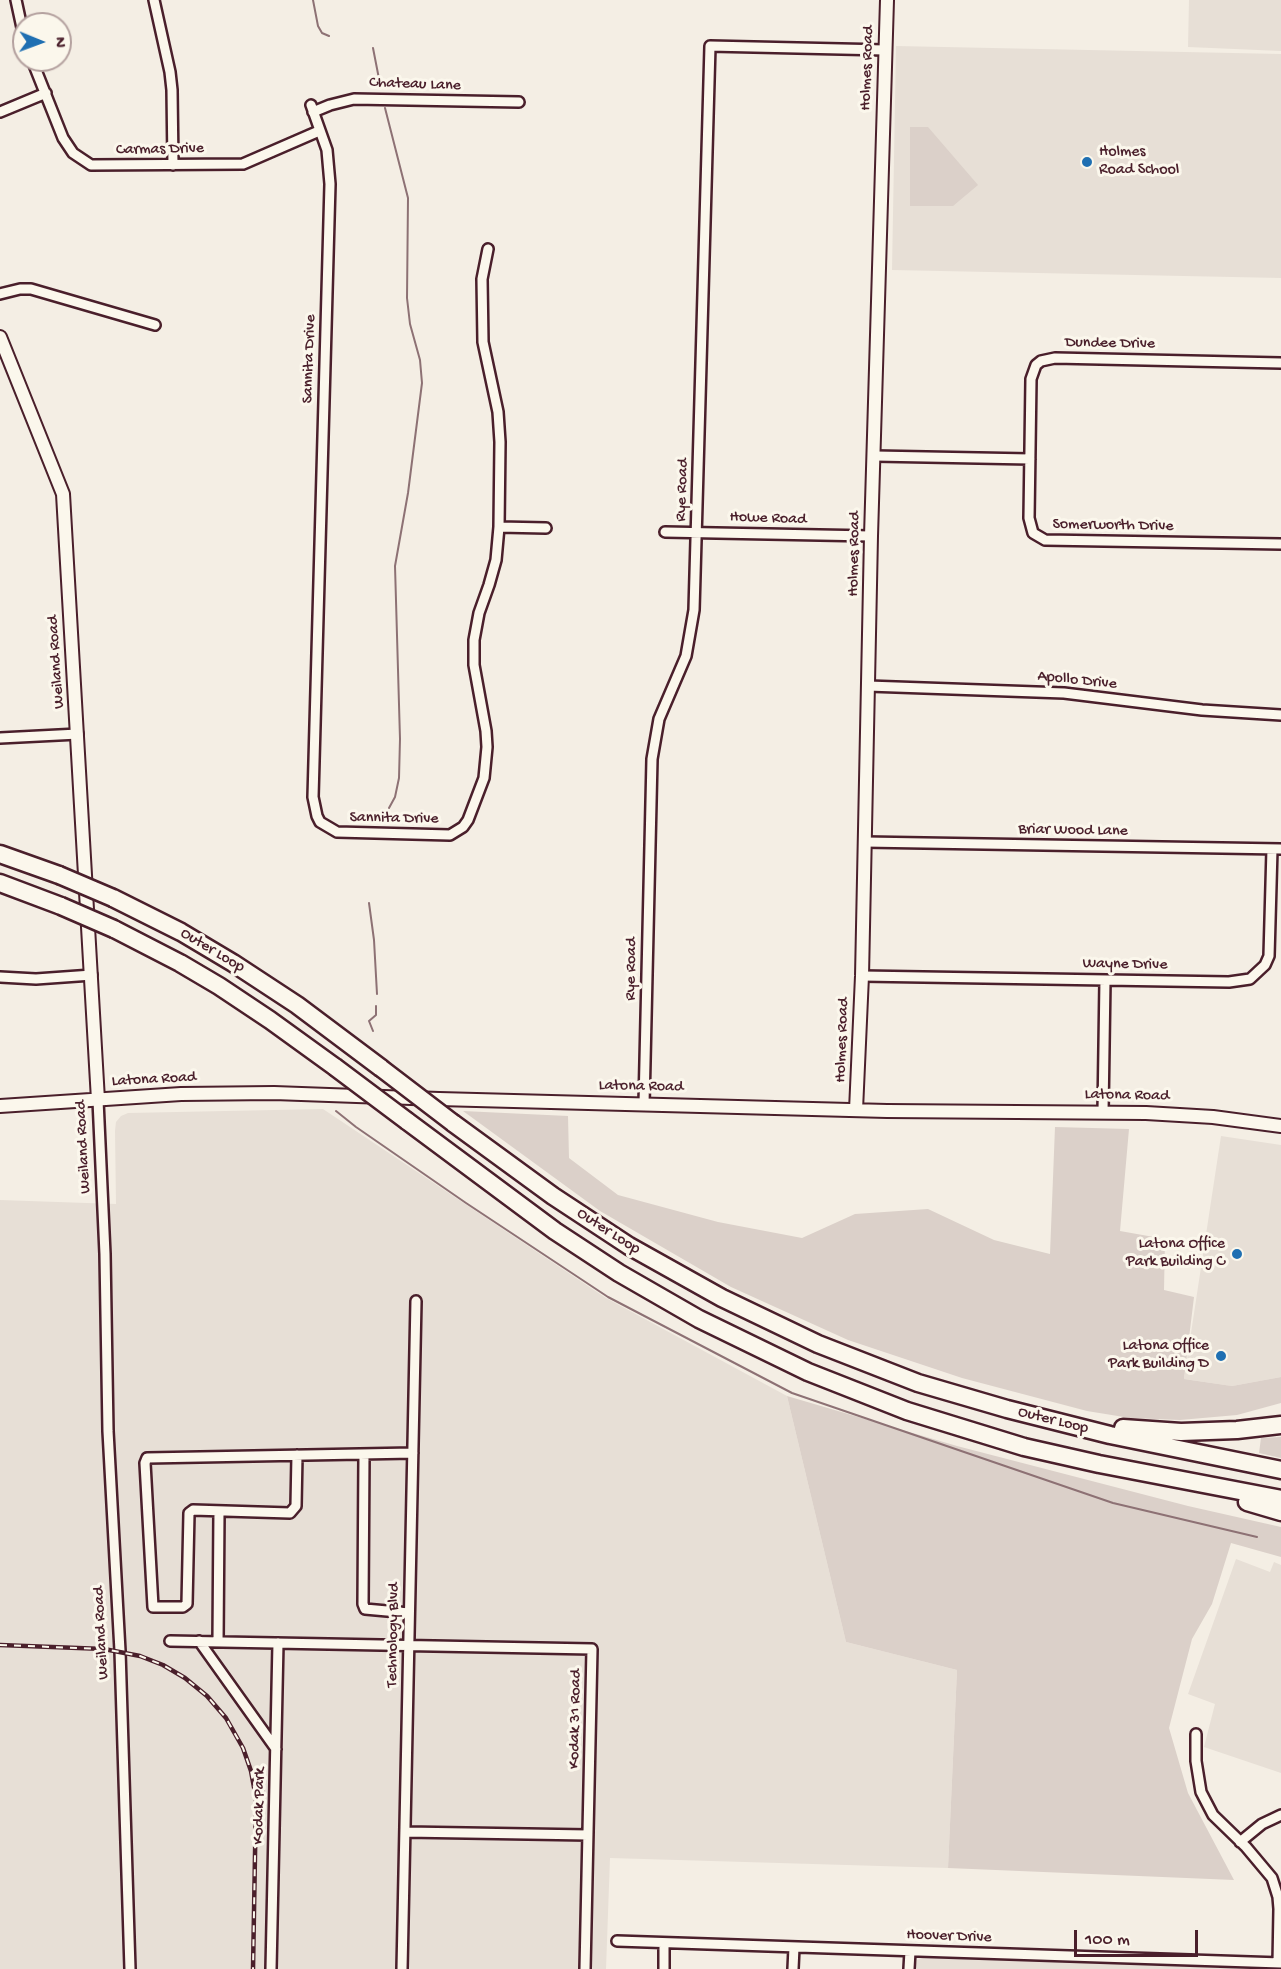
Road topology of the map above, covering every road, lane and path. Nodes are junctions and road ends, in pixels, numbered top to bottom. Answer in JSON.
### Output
{"nodes":[{"id":1,"x":154,"y":0,"type":"edge"},
{"id":2,"x":886,"y":0,"type":"edge"},
{"id":3,"x":885,"y":50,"type":"junction"},
{"id":4,"x":37,"y":72,"type":"edge"},
{"id":5,"x":46,"y":93,"type":"junction"},
{"id":6,"x":519,"y":102,"type":"dead end"},
{"id":7,"x":0,"y":112,"type":"edge"},
{"id":8,"x":320,"y":131,"type":"junction"},
{"id":9,"x":173,"y":165,"type":"junction"},
{"id":10,"x":488,"y":249,"type":"dead end"},
{"id":11,"x":0,"y":294,"type":"edge"},
{"id":12,"x":155,"y":325,"type":"dead end"},
{"id":13,"x":0,"y":337,"type":"edge"},
{"id":14,"x":1281,"y":363,"type":"edge"},
{"id":15,"x":874,"y":456,"type":"junction"},
{"id":16,"x":1030,"y":459,"type":"junction"},
{"id":17,"x":499,"y":527,"type":"junction"},
{"id":18,"x":546,"y":528,"type":"dead end"},
{"id":19,"x":665,"y":532,"type":"dead end"},
{"id":20,"x":696,"y":532,"type":"junction"},
{"id":21,"x":871,"y":536,"type":"junction"},
{"id":22,"x":1281,"y":544,"type":"edge"},
{"id":23,"x":868,"y":686,"type":"junction"},
{"id":24,"x":1281,"y":715,"type":"edge"},
{"id":25,"x":78,"y":734,"type":"junction"},
{"id":26,"x":0,"y":738,"type":"edge"},
{"id":27,"x":865,"y":842,"type":"junction"},
{"id":28,"x":1276,"y":849,"type":"edge"},
{"id":29,"x":0,"y":854,"type":"edge"},
{"id":30,"x":0,"y":883,"type":"edge"},
{"id":31,"x":92,"y":975,"type":"junction"},
{"id":32,"x":862,"y":976,"type":"junction"},
{"id":33,"x":0,"y":977,"type":"edge"},
{"id":34,"x":1105,"y":980,"type":"junction"},
{"id":35,"x":98,"y":1100,"type":"junction"},
{"id":36,"x":644,"y":1104,"type":"junction"},
{"id":37,"x":0,"y":1106,"type":"edge"},
{"id":38,"x":856,"y":1110,"type":"junction"},
{"id":39,"x":1103,"y":1112,"type":"junction"},
{"id":40,"x":1281,"y":1126,"type":"edge"},
{"id":41,"x":416,"y":1301,"type":"dead end"},
{"id":42,"x":977,"y":1401,"type":"junction"},
{"id":43,"x":1281,"y":1414,"type":"edge"},
{"id":44,"x":1281,"y":1425,"type":"edge"},
{"id":45,"x":1191,"y":1432,"type":"junction"},
{"id":46,"x":413,"y":1453,"type":"junction"},
{"id":47,"x":364,"y":1454,"type":"junction"},
{"id":48,"x":297,"y":1455,"type":"junction"},
{"id":49,"x":1281,"y":1470,"type":"edge"},
{"id":50,"x":1142,"y":1472,"type":"junction"},
{"id":51,"x":1281,"y":1499,"type":"edge"},
{"id":52,"x":219,"y":1511,"type":"junction"},
{"id":53,"x":1281,"y":1512,"type":"edge"},
{"id":54,"x":409,"y":1613,"type":"junction"},
{"id":55,"x":170,"y":1641,"type":"dead end"},
{"id":56,"x":199,"y":1641,"type":"junction"},
{"id":57,"x":218,"y":1642,"type":"junction"},
{"id":58,"x":278,"y":1643,"type":"junction"},
{"id":59,"x":409,"y":1646,"type":"junction"},
{"id":60,"x":1196,"y":1734,"type":"dead end"},
{"id":61,"x":276,"y":1749,"type":"junction"},
{"id":62,"x":1281,"y":1815,"type":"edge"},
{"id":63,"x":406,"y":1832,"type":"junction"},
{"id":64,"x":588,"y":1835,"type":"junction"},
{"id":65,"x":1240,"y":1842,"type":"junction"},
{"id":66,"x":617,"y":1941,"type":"dead end"},
{"id":67,"x":664,"y":1943,"type":"junction"},
{"id":68,"x":794,"y":1947,"type":"junction"},
{"id":69,"x":910,"y":1951,"type":"junction"},
{"id":70,"x":1280,"y":1963,"type":"edge"},
{"id":71,"x":130,"y":1969,"type":"edge"},
{"id":72,"x":271,"y":1969,"type":"edge"},
{"id":73,"x":402,"y":1969,"type":"edge"},
{"id":74,"x":585,"y":1969,"type":"edge"},
{"id":75,"x":664,"y":1969,"type":"edge"},
{"id":76,"x":793,"y":1969,"type":"edge"},
{"id":77,"x":909,"y":1969,"type":"edge"}],
"edges":[{"from":1,"to":9,"type":"street"},
{"from":2,"to":3,"type":"street","name":"Holmes Road"},
{"from":3,"to":15,"type":"street","name":"Holmes Road"},
{"from":3,"to":20,"type":"street","name":"Rye Road"},
{"from":4,"to":5,"type":"street","name":"Carmas Drive"},
{"from":5,"to":7,"type":"street"},
{"from":5,"to":9,"type":"street","name":"Carmas Drive"},
{"from":6,"to":8,"type":"street","name":"Chateau Lane"},
{"from":8,"to":9,"type":"street","name":"Carmas Drive"},
{"from":8,"to":17,"type":"street","name":"Sannita Drive"},
{"from":10,"to":17,"type":"street","name":"Sannita Drive"},
{"from":11,"to":12,"type":"street"},
{"from":13,"to":25,"type":"street","name":"Weiland Road"},
{"from":14,"to":16,"type":"street","name":"Dundee Drive"},
{"from":15,"to":16,"type":"street"},
{"from":15,"to":21,"type":"street","name":"Holmes Road"},
{"from":16,"to":22,"type":"street","name":"Somerworth Drive"},
{"from":17,"to":18,"type":"street"},
{"from":19,"to":20,"type":"street","name":"Howe Road"},
{"from":20,"to":21,"type":"street","name":"Howe Road"},
{"from":20,"to":36,"type":"street","name":"Rye Road"},
{"from":21,"to":23,"type":"street","name":"Holmes Road"},
{"from":23,"to":24,"type":"street","name":"Apollo Drive"},
{"from":23,"to":27,"type":"street","name":"Holmes Road"},
{"from":25,"to":26,"type":"street"},
{"from":25,"to":31,"type":"street","name":"Weiland Road"},
{"from":27,"to":28,"type":"street","name":"Briar Wood Lane"},
{"from":27,"to":32,"type":"street","name":"Holmes Road"},
{"from":28,"to":34,"type":"street","name":"Wayne Drive"},
{"from":29,"to":42,"type":"highway","name":"Outer Loop","bridge":true},
{"from":30,"to":50,"type":"highway","name":"Outer Loop","bridge":true},
{"from":31,"to":33,"type":"street"},
{"from":31,"to":35,"type":"street","name":"Weiland Road"},
{"from":32,"to":34,"type":"street","name":"Wayne Drive"},
{"from":32,"to":38,"type":"street","name":"Holmes Road"},
{"from":34,"to":39,"type":"street"},
{"from":35,"to":36,"type":"street","name":"Latona Road"},
{"from":35,"to":37,"type":"street","name":"Latona Road"},
{"from":35,"to":71,"type":"street","name":"Weiland Road"},
{"from":36,"to":38,"type":"street","name":"Latona Road"},
{"from":38,"to":39,"type":"street","name":"Latona Road"},
{"from":39,"to":40,"type":"street","name":"Latona Road"},
{"from":41,"to":46,"type":"street","name":"Technology Blvd"},
{"from":42,"to":45,"type":"highway"},
{"from":42,"to":49,"type":"highway","name":"Outer Loop"},
{"from":43,"to":45,"type":"highway"},
{"from":44,"to":45,"type":"highway"},
{"from":46,"to":47,"type":"street"},
{"from":46,"to":54,"type":"street","name":"Technology Blvd"},
{"from":47,"to":48,"type":"street"},
{"from":47,"to":54,"type":"street"},
{"from":48,"to":52,"type":"street"},
{"from":48,"to":52,"type":"street"},
{"from":50,"to":51,"type":"highway","name":"Outer Loop"},
{"from":50,"to":53,"type":"highway"},
{"from":52,"to":57,"type":"street"},
{"from":54,"to":59,"type":"street","name":"Technology Blvd"},
{"from":55,"to":56,"type":"street","name":"Kodak 31 Road"},
{"from":56,"to":57,"type":"street","name":"Kodak 31 Road"},
{"from":56,"to":61,"type":"street"},
{"from":57,"to":58,"type":"street","name":"Kodak 31 Road"},
{"from":58,"to":59,"type":"street","name":"Kodak 31 Road"},
{"from":58,"to":61,"type":"street","name":"Kodak Park"},
{"from":59,"to":63,"type":"street","name":"Technology Blvd"},
{"from":59,"to":64,"type":"street","name":"Kodak 31 Road"},
{"from":60,"to":65,"type":"street"},
{"from":61,"to":72,"type":"street","name":"Kodak Park"},
{"from":62,"to":65,"type":"street"},
{"from":63,"to":64,"type":"street"},
{"from":63,"to":73,"type":"street","name":"Technology Blvd"},
{"from":64,"to":74,"type":"street","name":"Kodak 31 Road"},
{"from":65,"to":70,"type":"street"},
{"from":66,"to":67,"type":"street","name":"Hoover Drive"},
{"from":67,"to":68,"type":"street","name":"Hoover Drive"},
{"from":67,"to":75,"type":"street"},
{"from":68,"to":69,"type":"street","name":"Hoover Drive"},
{"from":68,"to":76,"type":"street"},
{"from":69,"to":70,"type":"street","name":"Hoover Drive"},
{"from":69,"to":77,"type":"street"}]}
